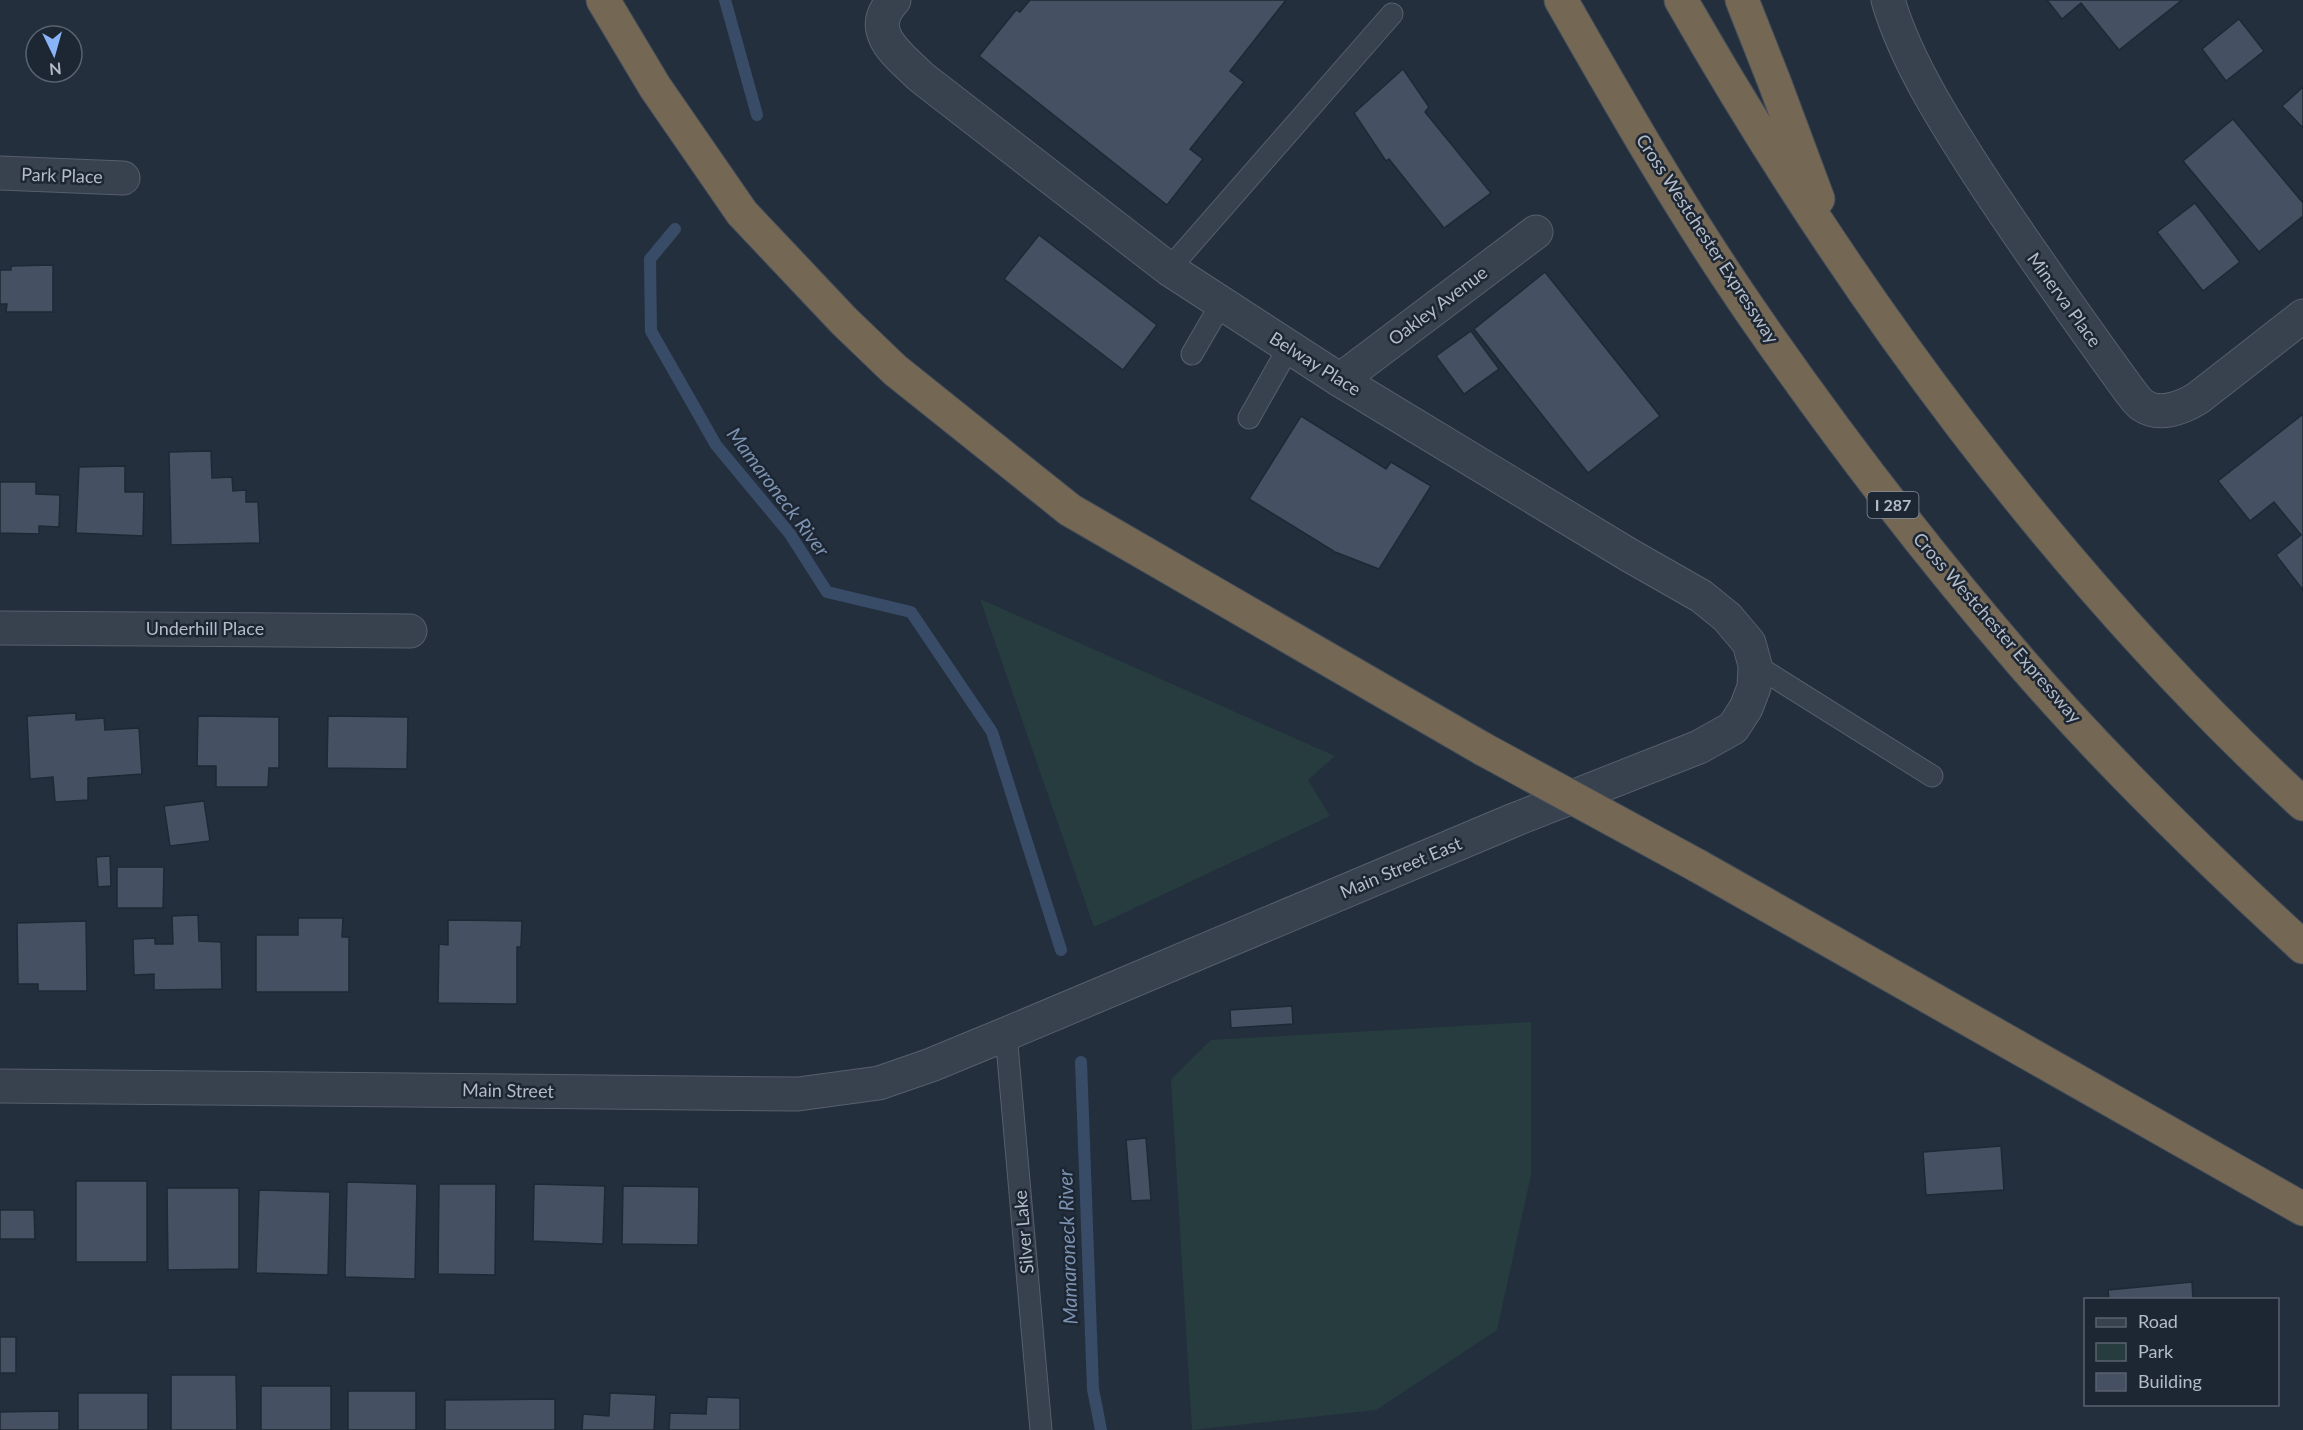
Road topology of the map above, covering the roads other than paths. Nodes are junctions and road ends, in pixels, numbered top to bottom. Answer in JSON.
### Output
{"nodes":[{"id":1,"x":603,"y":0,"type":"edge"},
{"id":2,"x":873,"y":0,"type":"edge"},
{"id":3,"x":894,"y":0,"type":"edge"},
{"id":4,"x":1561,"y":0,"type":"edge"},
{"id":5,"x":1681,"y":0,"type":"edge"},
{"id":6,"x":1742,"y":0,"type":"edge"},
{"id":7,"x":1892,"y":13,"type":"edge"},
{"id":8,"x":1392,"y":14,"type":"dead end"},
{"id":9,"x":884,"y":38,"type":"junction"},
{"id":10,"x":0,"y":173,"type":"edge"},
{"id":11,"x":123,"y":178,"type":"dead end"},
{"id":12,"x":1536,"y":232,"type":"dead end"},
{"id":13,"x":1838,"y":254,"type":"junction"},
{"id":14,"x":1169,"y":269,"type":"junction"},
{"id":15,"x":1221,"y":304,"type":"junction"},
{"id":16,"x":2303,"y":316,"type":"edge"},
{"id":17,"x":1289,"y":347,"type":"junction"},
{"id":18,"x":1192,"y":354,"type":"dead end"},
{"id":19,"x":1340,"y":380,"type":"junction"},
{"id":20,"x":1249,"y":418,"type":"dead end"},
{"id":21,"x":0,"y":627,"type":"edge"},
{"id":22,"x":410,"y":631,"type":"dead end"},
{"id":23,"x":1755,"y":665,"type":"junction"},
{"id":24,"x":1932,"y":776,"type":"dead end"},
{"id":25,"x":2303,"y":804,"type":"edge"},
{"id":26,"x":2303,"y":947,"type":"edge"},
{"id":27,"x":1006,"y":1034,"type":"junction"},
{"id":28,"x":0,"y":1086,"type":"edge"},
{"id":29,"x":2303,"y":1209,"type":"edge"},
{"id":30,"x":1041,"y":1430,"type":"edge"}],
"edges":[{"from":1,"to":29,"type":"highway","bridge":true},
{"from":2,"to":9,"type":"lane"},
{"from":3,"to":9,"type":"street"},
{"from":4,"to":26,"type":"highway","name":"Cross Westchester Expressway","number":"I 287"},
{"from":5,"to":13,"type":"highway"},
{"from":6,"to":13,"type":"highway"},
{"from":7,"to":16,"type":"street","name":"Minerva Place"},
{"from":8,"to":14,"type":"lane"},
{"from":9,"to":14,"type":"street","name":"Belway Place"},
{"from":10,"to":11,"type":"street","name":"Park Place"},
{"from":12,"to":19,"type":"street","name":"Oakley Avenue"},
{"from":13,"to":25,"type":"highway"},
{"from":14,"to":15,"type":"street","name":"Belway Place"},
{"from":15,"to":17,"type":"street","name":"Belway Place"},
{"from":15,"to":18,"type":"lane"},
{"from":17,"to":19,"type":"street","name":"Belway Place"},
{"from":17,"to":20,"type":"lane"},
{"from":19,"to":23,"type":"street","name":"Belway Place"},
{"from":21,"to":22,"type":"street","name":"Underhill Place"},
{"from":23,"to":24,"type":"lane"},
{"from":23,"to":27,"type":"street","name":"Main Street East"},
{"from":27,"to":28,"type":"street","name":"Main Street"},
{"from":27,"to":30,"type":"lane","name":"Silver Lake"}]}
